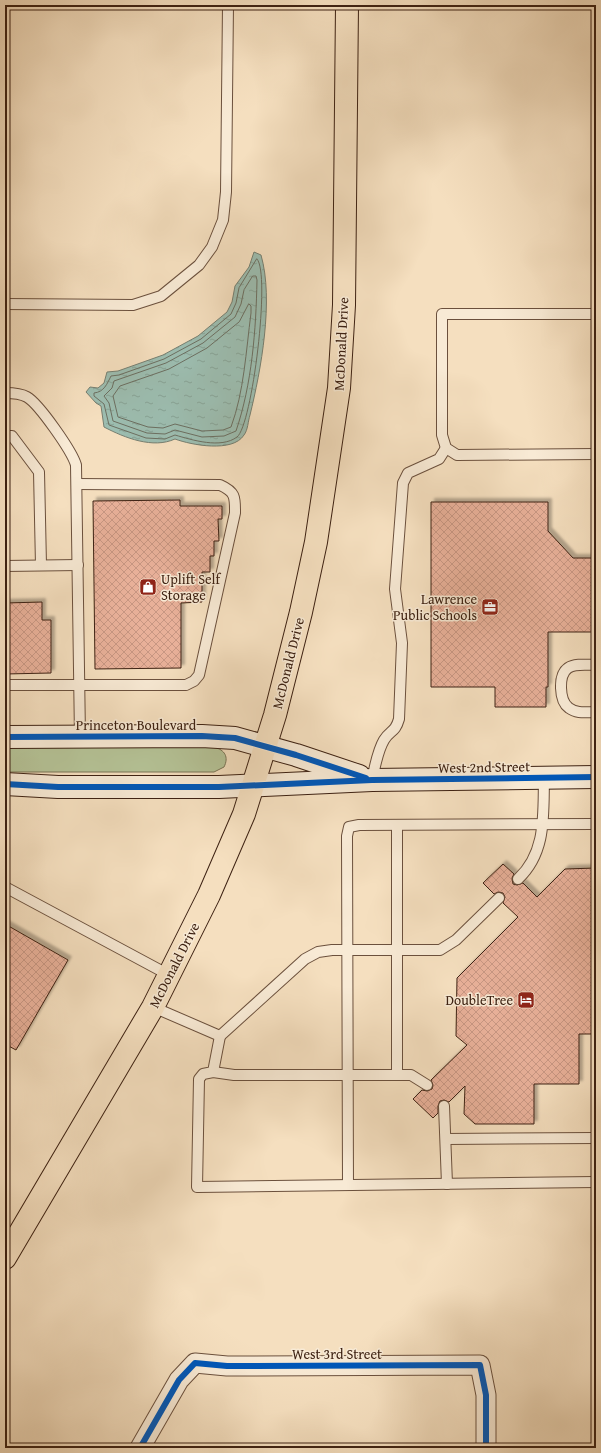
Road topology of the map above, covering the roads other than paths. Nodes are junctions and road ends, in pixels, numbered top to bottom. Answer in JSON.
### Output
{"nodes":[{"id":1,"x":228,"y":5,"type":"edge"},
{"id":2,"x":347,"y":5,"type":"edge"},
{"id":3,"x":5,"y":304,"type":"edge"},
{"id":4,"x":596,"y":314,"type":"edge"},
{"id":5,"x":5,"y":394,"type":"edge"},
{"id":6,"x":5,"y":436,"type":"edge"},
{"id":7,"x":446,"y":448,"type":"junction"},
{"id":8,"x":596,"y":454,"type":"edge"},
{"id":9,"x":77,"y":484,"type":"junction"},
{"id":10,"x":78,"y":565,"type":"junction"},
{"id":11,"x":5,"y":566,"type":"edge"},
{"id":12,"x":41,"y":566,"type":"junction"},
{"id":13,"x":596,"y":665,"type":"edge"},
{"id":14,"x":5,"y":685,"type":"edge"},
{"id":15,"x":79,"y":685,"type":"junction"},
{"id":16,"x":596,"y":712,"type":"edge"},
{"id":17,"x":5,"y":737,"type":"edge"},
{"id":18,"x":80,"y":737,"type":"junction"},
{"id":19,"x":265,"y":746,"type":"junction"},
{"id":20,"x":596,"y":777,"type":"edge"},
{"id":21,"x":544,"y":778,"type":"junction"},
{"id":22,"x":372,"y":780,"type":"junction"},
{"id":23,"x":5,"y":784,"type":"edge"},
{"id":24,"x":253,"y":786,"type":"junction"},
{"id":25,"x":543,"y":824,"type":"junction"},
{"id":26,"x":596,"y":824,"type":"edge"},
{"id":27,"x":397,"y":825,"type":"junction"},
{"id":28,"x":518,"y":879,"type":"dead end"},
{"id":29,"x":5,"y":887,"type":"edge"},
{"id":30,"x":499,"y":898,"type":"dead end"},
{"id":31,"x":347,"y":950,"type":"junction"},
{"id":32,"x":397,"y":950,"type":"junction"},
{"id":33,"x":169,"y":975,"type":"junction"},
{"id":34,"x":153,"y":1007,"type":"junction"},
{"id":35,"x":220,"y":1036,"type":"junction"},
{"id":36,"x":213,"y":1072,"type":"junction"},
{"id":37,"x":348,"y":1075,"type":"junction"},
{"id":38,"x":397,"y":1075,"type":"junction"},
{"id":39,"x":427,"y":1085,"type":"dead end"},
{"id":40,"x":444,"y":1106,"type":"dead end"},
{"id":41,"x":596,"y":1138,"type":"edge"},
{"id":42,"x":446,"y":1139,"type":"junction"},
{"id":43,"x":596,"y":1182,"type":"edge"},
{"id":44,"x":447,"y":1184,"type":"junction"},
{"id":45,"x":348,"y":1185,"type":"junction"},
{"id":46,"x":5,"y":1258,"type":"edge"},
{"id":47,"x":140,"y":1448,"type":"edge"},
{"id":48,"x":486,"y":1448,"type":"edge"}],
"edges":[{"from":1,"to":3,"type":"lane"},
{"from":2,"to":19,"type":"highway","name":"McDonald Drive"},
{"from":4,"to":7,"type":"lane"},
{"from":5,"to":9,"type":"lane"},
{"from":6,"to":12,"type":"lane"},
{"from":7,"to":8,"type":"lane"},
{"from":7,"to":22,"type":"lane"},
{"from":9,"to":10,"type":"lane"},
{"from":9,"to":15,"type":"lane"},
{"from":10,"to":12,"type":"lane"},
{"from":10,"to":15,"type":"lane"},
{"from":11,"to":12,"type":"lane"},
{"from":13,"to":16,"type":"lane"},
{"from":14,"to":15,"type":"lane"},
{"from":15,"to":18,"type":"lane"},
{"from":17,"to":18,"type":"street","name":"Princeton Boulevard"},
{"from":18,"to":19,"type":"street","name":"Princeton Boulevard"},
{"from":19,"to":22,"type":"street","name":"West 2nd Street"},
{"from":19,"to":24,"type":"highway","name":"McDonald Drive"},
{"from":20,"to":21,"type":"street","name":"West 2nd Street"},
{"from":21,"to":22,"type":"street","name":"West 2nd Street"},
{"from":21,"to":25,"type":"lane"},
{"from":22,"to":24,"type":"street","name":"West 2nd Street"},
{"from":23,"to":24,"type":"street"},
{"from":24,"to":33,"type":"highway","name":"McDonald Drive"},
{"from":25,"to":26,"type":"lane"},
{"from":25,"to":27,"type":"lane"},
{"from":25,"to":28,"type":"lane"},
{"from":27,"to":31,"type":"lane"},
{"from":27,"to":32,"type":"lane"},
{"from":29,"to":33,"type":"lane"},
{"from":30,"to":32,"type":"lane"},
{"from":31,"to":32,"type":"lane"},
{"from":31,"to":35,"type":"lane"},
{"from":31,"to":37,"type":"lane"},
{"from":32,"to":38,"type":"lane"},
{"from":33,"to":34,"type":"highway","name":"McDonald Drive"},
{"from":34,"to":35,"type":"lane"},
{"from":34,"to":46,"type":"highway","name":"McDonald Drive"},
{"from":35,"to":36,"type":"lane"},
{"from":36,"to":37,"type":"lane"},
{"from":36,"to":45,"type":"lane"},
{"from":37,"to":38,"type":"lane"},
{"from":37,"to":45,"type":"lane"},
{"from":38,"to":39,"type":"lane"},
{"from":40,"to":42,"type":"lane"},
{"from":41,"to":42,"type":"lane"},
{"from":42,"to":44,"type":"lane"},
{"from":43,"to":44,"type":"lane"},
{"from":44,"to":45,"type":"lane"},
{"from":47,"to":48,"type":"street","name":"West 3rd Street"}]}
